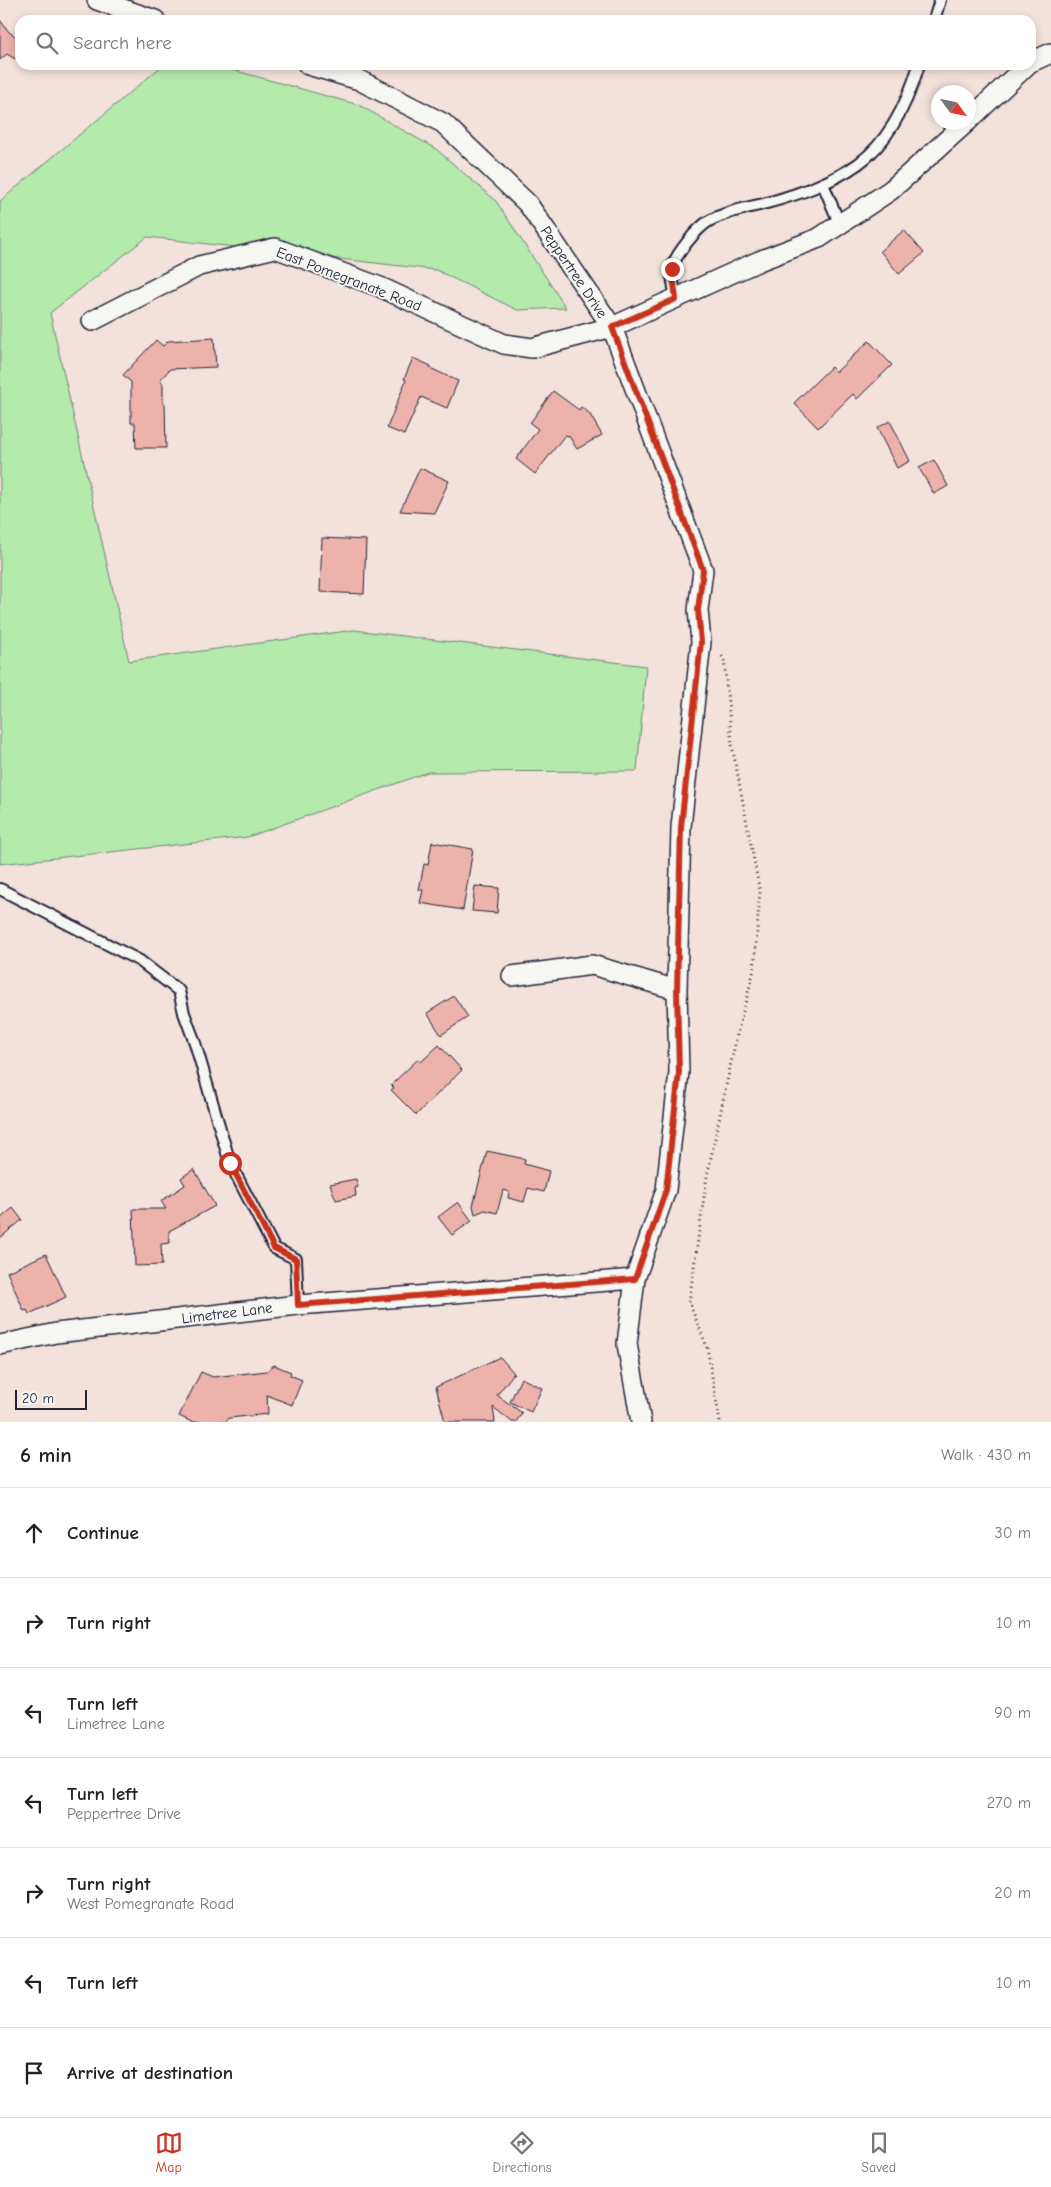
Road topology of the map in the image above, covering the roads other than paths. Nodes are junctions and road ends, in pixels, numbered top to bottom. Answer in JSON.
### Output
{"nodes":[{"id":1,"x":97,"y":0,"type":"edge"},
{"id":2,"x":940,"y":0,"type":"edge"},
{"id":3,"x":140,"y":15,"type":"edge"},
{"id":4,"x":936,"y":15,"type":"edge"},
{"id":5,"x":1051,"y":53,"type":"edge"},
{"id":6,"x":1036,"y":60,"type":"edge"},
{"id":7,"x":325,"y":70,"type":"edge"},
{"id":8,"x":917,"y":70,"type":"edge"},
{"id":9,"x":1022,"y":70,"type":"edge"},
{"id":10,"x":976,"y":114,"type":"edge"},
{"id":11,"x":960,"y":130,"type":"edge"},
{"id":12,"x":823,"y":184,"type":"junction"},
{"id":13,"x":840,"y":225,"type":"junction"},
{"id":14,"x":676,"y":299,"type":"junction"},
{"id":15,"x":92,"y":321,"type":"dead end"},
{"id":16,"x":612,"y":327,"type":"junction"},
{"id":17,"x":0,"y":889,"type":"edge"},
{"id":18,"x":512,"y":976,"type":"dead end"},
{"id":19,"x":677,"y":990,"type":"junction"},
{"id":20,"x":635,"y":1279,"type":"junction"},
{"id":21,"x":298,"y":1305,"type":"junction"},
{"id":22,"x":0,"y":1345,"type":"edge"},
{"id":23,"x":641,"y":1422,"type":"edge"}],
"edges":[{"from":1,"to":3,"type":"street"},
{"from":2,"to":4,"type":"lane"},
{"from":5,"to":6,"type":"street"},
{"from":7,"to":16,"type":"street","name":"Peppertree Drive"},
{"from":8,"to":12,"type":"lane"},
{"from":9,"to":10,"type":"street","name":"East Pomegranate Road"},
{"from":11,"to":13,"type":"street","name":"East Pomegranate Road"},
{"from":12,"to":13,"type":"lane"},
{"from":12,"to":14,"type":"lane"},
{"from":13,"to":14,"type":"street","name":"East Pomegranate Road"},
{"from":14,"to":16,"type":"street","name":"East Pomegranate Road"},
{"from":15,"to":16,"type":"street","name":"East Pomegranate Road"},
{"from":16,"to":19,"type":"street","name":"Peppertree Drive"},
{"from":17,"to":21,"type":"lane"},
{"from":18,"to":19,"type":"street"},
{"from":19,"to":20,"type":"street","name":"Peppertree Drive"},
{"from":20,"to":21,"type":"street","name":"Limetree Lane"},
{"from":20,"to":23,"type":"street","name":"Peppertree Drive"},
{"from":21,"to":22,"type":"street","name":"Limetree Lane"}]}
